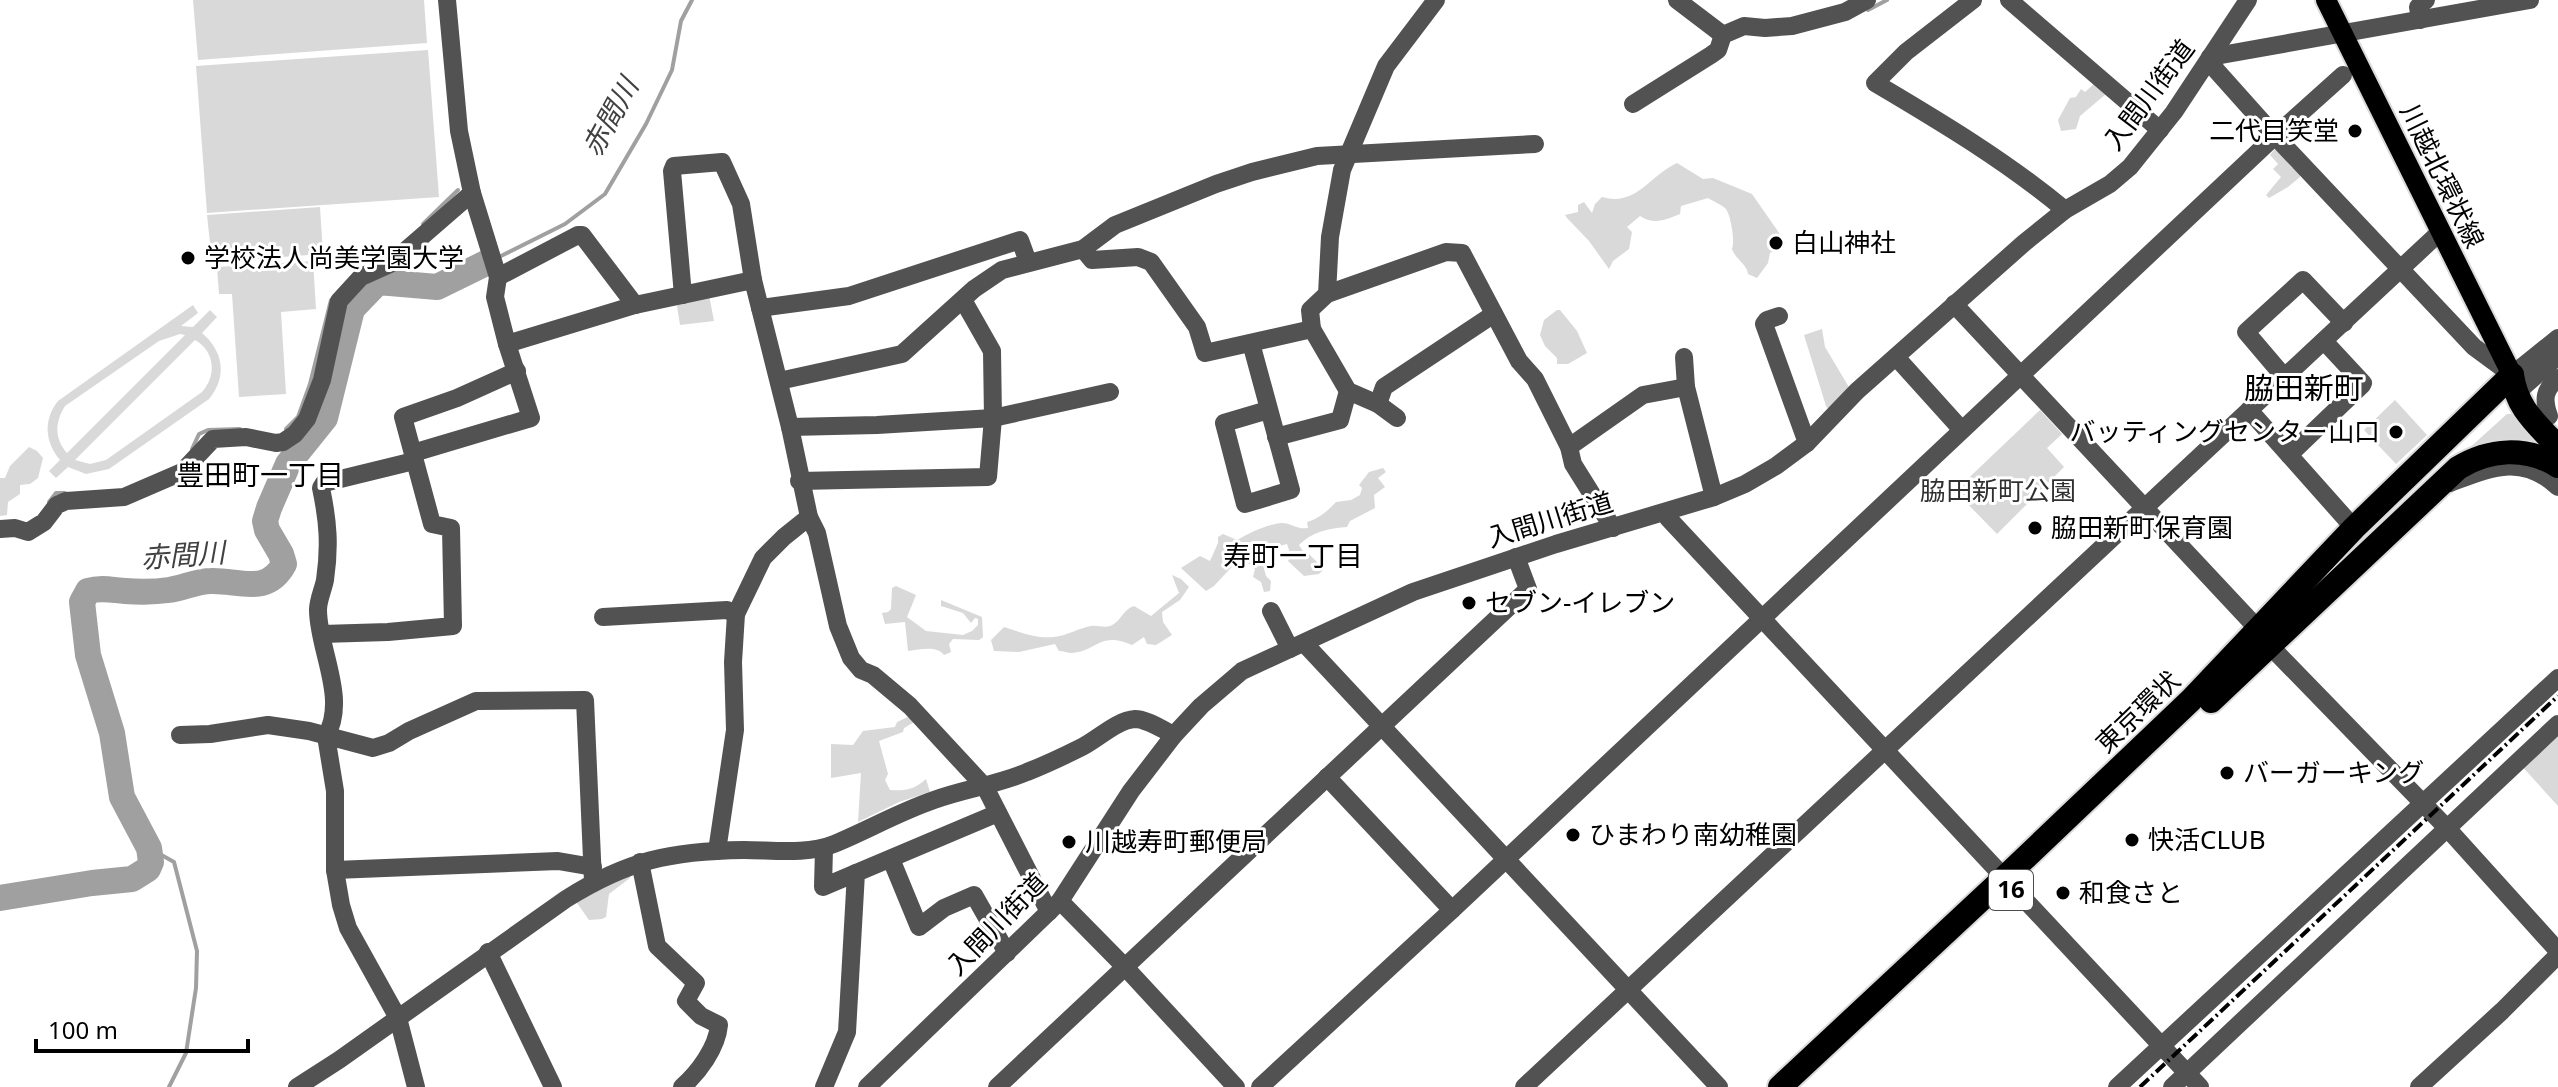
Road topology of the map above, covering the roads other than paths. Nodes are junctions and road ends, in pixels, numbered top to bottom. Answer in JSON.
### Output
{"nodes":[{"id":1,"x":447,"y":0,"type":"edge"},
{"id":2,"x":1436,"y":0,"type":"edge"},
{"id":3,"x":1677,"y":0,"type":"edge"},
{"id":4,"x":1867,"y":0,"type":"edge"},
{"id":5,"x":1973,"y":0,"type":"edge"},
{"id":6,"x":2009,"y":0,"type":"edge"},
{"id":7,"x":2248,"y":0,"type":"edge"},
{"id":8,"x":2326,"y":0,"type":"edge"},
{"id":9,"x":2426,"y":0,"type":"edge"},
{"id":10,"x":2530,"y":0,"type":"edge"},
{"id":11,"x":2420,"y":20,"type":"junction"},
{"id":12,"x":2343,"y":33,"type":"junction"},
{"id":13,"x":1723,"y":35,"type":"junction"},
{"id":14,"x":2210,"y":57,"type":"junction"},
{"id":15,"x":2343,"y":75,"type":"dead end"},
{"id":16,"x":1633,"y":104,"type":"dead end"},
{"id":17,"x":2160,"y":130,"type":"junction"},
{"id":18,"x":2275,"y":136,"type":"junction"},
{"id":19,"x":1535,"y":144,"type":"dead end"},
{"id":20,"x":1351,"y":153,"type":"junction"},
{"id":21,"x":472,"y":193,"type":"junction"},
{"id":22,"x":2065,"y":210,"type":"junction"},
{"id":23,"x":2440,"y":232,"type":"junction"},
{"id":24,"x":1083,"y":249,"type":"junction"},
{"id":25,"x":1028,"y":262,"type":"junction"},
{"id":26,"x":2400,"y":270,"type":"junction"},
{"id":27,"x":498,"y":277,"type":"junction"},
{"id":28,"x":753,"y":280,"type":"junction"},
{"id":29,"x":1327,"y":294,"type":"junction"},
{"id":30,"x":683,"y":295,"type":"junction"},
{"id":31,"x":963,"y":300,"type":"junction"},
{"id":32,"x":1954,"y":304,"type":"junction"},
{"id":33,"x":635,"y":305,"type":"junction"},
{"id":34,"x":760,"y":308,"type":"junction"},
{"id":35,"x":1494,"y":314,"type":"junction"},
{"id":36,"x":1779,"y":316,"type":"dead end"},
{"id":37,"x":2344,"y":323,"type":"junction"},
{"id":38,"x":1312,"y":329,"type":"junction"},
{"id":39,"x":2558,"y":338,"type":"edge"},
{"id":40,"x":2324,"y":341,"type":"junction"},
{"id":41,"x":1251,"y":343,"type":"junction"},
{"id":42,"x":507,"y":344,"type":"junction"},
{"id":43,"x":2558,"y":356,"type":"edge"},
{"id":44,"x":1684,"y":357,"type":"dead end"},
{"id":45,"x":1896,"y":357,"type":"junction"},
{"id":46,"x":517,"y":371,"type":"junction"},
{"id":47,"x":2022,"y":375,"type":"junction"},
{"id":48,"x":2285,"y":378,"type":"junction"},
{"id":49,"x":2558,"y":378,"type":"edge"},
{"id":50,"x":779,"y":381,"type":"junction"},
{"id":51,"x":2517,"y":385,"type":"junction"},
{"id":52,"x":1686,"y":387,"type":"junction"},
{"id":53,"x":1348,"y":391,"type":"junction"},
{"id":54,"x":1110,"y":392,"type":"dead end"},
{"id":55,"x":1378,"y":404,"type":"junction"},
{"id":56,"x":1268,"y":410,"type":"junction"},
{"id":57,"x":2249,"y":410,"type":"junction"},
{"id":58,"x":993,"y":418,"type":"junction"},
{"id":59,"x":1397,"y":418,"type":"dead end"},
{"id":60,"x":2554,"y":421,"type":"edge"},
{"id":61,"x":790,"y":427,"type":"junction"},
{"id":62,"x":1961,"y":429,"type":"junction"},
{"id":63,"x":1276,"y":437,"type":"junction"},
{"id":64,"x":1807,"y":443,"type":"junction"},
{"id":65,"x":1569,"y":447,"type":"junction"},
{"id":66,"x":2558,"y":447,"type":"edge"},
{"id":67,"x":2289,"y":455,"type":"junction"},
{"id":68,"x":414,"y":457,"type":"junction"},
{"id":69,"x":2558,"y":466,"type":"edge"},
{"id":70,"x":799,"y":481,"type":"junction"},
{"id":71,"x":2438,"y":487,"type":"junction"},
{"id":72,"x":2558,"y":487,"type":"edge"},
{"id":73,"x":1714,"y":497,"type":"junction"},
{"id":74,"x":2144,"y":508,"type":"junction"},
{"id":75,"x":1666,"y":513,"type":"junction"},
{"id":76,"x":809,"y":517,"type":"junction"},
{"id":77,"x":1613,"y":528,"type":"junction"},
{"id":78,"x":2354,"y":528,"type":"junction"},
{"id":79,"x":0,"y":529,"type":"edge"},
{"id":80,"x":1516,"y":557,"type":"junction"},
{"id":81,"x":1271,"y":611,"type":"dead end"},
{"id":82,"x":736,"y":614,"type":"junction"},
{"id":83,"x":603,"y":617,"type":"dead end"},
{"id":84,"x":1762,"y":619,"type":"junction"},
{"id":85,"x":322,"y":634,"type":"junction"},
{"id":86,"x":2264,"y":638,"type":"junction"},
{"id":87,"x":1297,"y":646,"type":"junction"},
{"id":88,"x":2558,"y":678,"type":"edge"},
{"id":89,"x":2220,"y":692,"type":"junction"},
{"id":90,"x":2558,"y":724,"type":"edge"},
{"id":91,"x":1382,"y":727,"type":"junction"},
{"id":92,"x":180,"y":735,"type":"dead end"},
{"id":93,"x":1174,"y":735,"type":"junction"},
{"id":94,"x":326,"y":736,"type":"junction"},
{"id":95,"x":1885,"y":750,"type":"junction"},
{"id":96,"x":1327,"y":777,"type":"junction"},
{"id":97,"x":985,"y":787,"type":"junction"},
{"id":98,"x":2423,"y":803,"type":"junction"},
{"id":99,"x":998,"y":813,"type":"junction"},
{"id":100,"x":2447,"y":828,"type":"junction"},
{"id":101,"x":824,"y":848,"type":"junction"},
{"id":102,"x":717,"y":851,"type":"junction"},
{"id":103,"x":1505,"y":858,"type":"junction"},
{"id":104,"x":891,"y":859,"type":"junction"},
{"id":105,"x":640,"y":862,"type":"junction"},
{"id":106,"x":335,"y":870,"type":"junction"},
{"id":107,"x":856,"y":873,"type":"junction"},
{"id":108,"x":593,"y":874,"type":"junction"},
{"id":109,"x":2008,"y":884,"type":"junction"},
{"id":110,"x":1054,"y":907,"type":"junction"},
{"id":111,"x":1452,"y":910,"type":"junction"},
{"id":112,"x":488,"y":952,"type":"junction"},
{"id":113,"x":1007,"y":953,"type":"junction"},
{"id":114,"x":2558,"y":953,"type":"edge"},
{"id":115,"x":1125,"y":967,"type":"junction"},
{"id":116,"x":1628,"y":991,"type":"junction"},
{"id":117,"x":398,"y":1018,"type":"junction"},
{"id":118,"x":2161,"y":1046,"type":"junction"},
{"id":119,"x":2186,"y":1073,"type":"junction"},
{"id":120,"x":297,"y":1087,"type":"edge"},
{"id":121,"x":416,"y":1087,"type":"edge"},
{"id":122,"x":553,"y":1087,"type":"edge"},
{"id":123,"x":682,"y":1087,"type":"edge"},
{"id":124,"x":824,"y":1087,"type":"edge"},
{"id":125,"x":867,"y":1087,"type":"edge"},
{"id":126,"x":997,"y":1087,"type":"edge"},
{"id":127,"x":1236,"y":1087,"type":"edge"},
{"id":128,"x":1260,"y":1087,"type":"edge"},
{"id":129,"x":1524,"y":1087,"type":"edge"},
{"id":130,"x":1719,"y":1087,"type":"edge"},
{"id":131,"x":1780,"y":1087,"type":"edge"},
{"id":132,"x":1801,"y":1087,"type":"edge"},
{"id":133,"x":2117,"y":1087,"type":"edge"},
{"id":134,"x":2172,"y":1087,"type":"edge"},
{"id":135,"x":2200,"y":1087,"type":"edge"},
{"id":136,"x":2419,"y":1087,"type":"edge"}],
"edges":[{"from":1,"to":21,"type":"street"},
{"from":2,"to":20,"type":"street"},
{"from":3,"to":13,"type":"street"},
{"from":4,"to":13,"type":"street"},
{"from":5,"to":22,"type":"street"},
{"from":6,"to":17,"type":"street"},
{"from":7,"to":14,"type":"street","name":"入間川街道"},
{"from":8,"to":12,"type":"main road","name":"川越北環状線"},
{"from":9,"to":11,"type":"street"},
{"from":10,"to":11,"type":"street"},
{"from":11,"to":12,"type":"street"},
{"from":12,"to":14,"type":"street"},
{"from":12,"to":23,"type":"main road","name":"川越北環状線"},
{"from":13,"to":16,"type":"street"},
{"from":14,"to":17,"type":"street","name":"入間川街道"},
{"from":14,"to":18,"type":"street"},
{"from":15,"to":18,"type":"street"},
{"from":17,"to":22,"type":"street","name":"入間川街道"},
{"from":18,"to":26,"type":"street"},
{"from":18,"to":47,"type":"street"},
{"from":19,"to":20,"type":"street"},
{"from":20,"to":24,"type":"street"},
{"from":20,"to":29,"type":"street"},
{"from":21,"to":27,"type":"street"},
{"from":21,"to":79,"type":"street"},
{"from":22,"to":32,"type":"street","name":"入間川街道"},
{"from":23,"to":26,"type":"street"},
{"from":23,"to":51,"type":"main road","name":"川越北環状線"},
{"from":24,"to":25,"type":"street"},
{"from":24,"to":41,"type":"street"},
{"from":25,"to":31,"type":"street"},
{"from":25,"to":34,"type":"street"},
{"from":26,"to":37,"type":"street"},
{"from":26,"to":51,"type":"street"},
{"from":27,"to":33,"type":"street"},
{"from":27,"to":42,"type":"street"},
{"from":28,"to":30,"type":"street"},
{"from":28,"to":30,"type":"street"},
{"from":28,"to":34,"type":"street"},
{"from":29,"to":35,"type":"street"},
{"from":29,"to":38,"type":"street"},
{"from":30,"to":33,"type":"street"},
{"from":31,"to":50,"type":"street"},
{"from":31,"to":58,"type":"street"},
{"from":32,"to":45,"type":"street","name":"入間川街道"},
{"from":32,"to":47,"type":"street"},
{"from":33,"to":42,"type":"street"},
{"from":34,"to":50,"type":"street"},
{"from":35,"to":55,"type":"street"},
{"from":35,"to":65,"type":"street"},
{"from":36,"to":64,"type":"street"},
{"from":37,"to":40,"type":"street"},
{"from":37,"to":48,"type":"street"},
{"from":38,"to":41,"type":"street"},
{"from":38,"to":53,"type":"street"},
{"from":39,"to":51,"type":"street"},
{"from":40,"to":48,"type":"street"},
{"from":40,"to":67,"type":"street"},
{"from":41,"to":56,"type":"street"},
{"from":42,"to":46,"type":"street"},
{"from":43,"to":51,"type":"street"},
{"from":44,"to":52,"type":"street"},
{"from":45,"to":62,"type":"street"},
{"from":45,"to":64,"type":"street","name":"入間川街道"},
{"from":46,"to":68,"type":"street"},
{"from":46,"to":68,"type":"street"},
{"from":47,"to":62,"type":"street"},
{"from":47,"to":74,"type":"street"},
{"from":48,"to":57,"type":"street"},
{"from":49,"to":60,"type":"street"},
{"from":50,"to":61,"type":"street"},
{"from":51,"to":60,"type":"highway"},
{"from":51,"to":66,"type":"highway"},
{"from":51,"to":78,"type":"highway","name":"東京環状","number":"16"},
{"from":51,"to":89,"type":"highway","name":"東京環状","number":"16"},
{"from":52,"to":65,"type":"street"},
{"from":52,"to":73,"type":"street"},
{"from":53,"to":55,"type":"street"},
{"from":53,"to":63,"type":"street"},
{"from":54,"to":58,"type":"street"},
{"from":55,"to":59,"type":"street"},
{"from":56,"to":63,"type":"street"},
{"from":56,"to":63,"type":"street"},
{"from":57,"to":67,"type":"street"},
{"from":57,"to":74,"type":"street"},
{"from":58,"to":61,"type":"street"},
{"from":58,"to":70,"type":"street"},
{"from":61,"to":70,"type":"street"},
{"from":62,"to":84,"type":"street"},
{"from":64,"to":73,"type":"street","name":"入間川街道"},
{"from":65,"to":77,"type":"street"},
{"from":67,"to":78,"type":"street"},
{"from":68,"to":85,"type":"street"},
{"from":68,"to":85,"type":"street"},
{"from":69,"to":71,"type":"highway","name":"東京環状","number":"16"},
{"from":70,"to":76,"type":"street"},
{"from":71,"to":72,"type":"street"},
{"from":71,"to":86,"type":"highway","name":"東京環状","number":"16"},
{"from":73,"to":75,"type":"street","name":"入間川街道"},
{"from":74,"to":86,"type":"street"},
{"from":74,"to":95,"type":"street"},
{"from":75,"to":77,"type":"street","name":"入間川街道"},
{"from":75,"to":84,"type":"street"},
{"from":76,"to":82,"type":"street"},
{"from":76,"to":97,"type":"street"},
{"from":77,"to":80,"type":"street","name":"入間川街道"},
{"from":78,"to":86,"type":"highway","name":"東京環状","number":"16"},
{"from":80,"to":87,"type":"street","name":"入間川街道"},
{"from":80,"to":91,"type":"street"},
{"from":81,"to":87,"type":"street"},
{"from":82,"to":83,"type":"street"},
{"from":82,"to":102,"type":"street"},
{"from":84,"to":95,"type":"street"},
{"from":84,"to":103,"type":"street"},
{"from":85,"to":94,"type":"street"},
{"from":86,"to":89,"type":"highway","name":"東京環状","number":"16"},
{"from":86,"to":98,"type":"street"},
{"from":86,"to":109,"type":"highway","name":"東京環状","number":"16"},
{"from":87,"to":91,"type":"street"},
{"from":87,"to":93,"type":"street","name":"入間川街道"},
{"from":88,"to":98,"type":"street"},
{"from":89,"to":109,"type":"highway","name":"東京環状","number":"16"},
{"from":90,"to":100,"type":"street"},
{"from":91,"to":96,"type":"street"},
{"from":91,"to":103,"type":"street"},
{"from":92,"to":94,"type":"street"},
{"from":93,"to":97,"type":"street"},
{"from":93,"to":110,"type":"street","name":"入間川街道"},
{"from":94,"to":106,"type":"street"},
{"from":94,"to":108,"type":"street"},
{"from":95,"to":109,"type":"street"},
{"from":95,"to":116,"type":"street"},
{"from":96,"to":111,"type":"street"},
{"from":96,"to":115,"type":"street"},
{"from":97,"to":99,"type":"street"},
{"from":97,"to":101,"type":"street"},
{"from":98,"to":100,"type":"street"},
{"from":98,"to":118,"type":"street"},
{"from":99,"to":104,"type":"street"},
{"from":99,"to":110,"type":"street"},
{"from":100,"to":114,"type":"street"},
{"from":100,"to":119,"type":"street"},
{"from":101,"to":102,"type":"street"},
{"from":101,"to":107,"type":"street"},
{"from":102,"to":105,"type":"street"},
{"from":103,"to":111,"type":"street"},
{"from":103,"to":116,"type":"street"},
{"from":104,"to":107,"type":"street"},
{"from":104,"to":113,"type":"street"},
{"from":105,"to":108,"type":"street"},
{"from":105,"to":123,"type":"street"},
{"from":106,"to":108,"type":"street"},
{"from":106,"to":117,"type":"street"},
{"from":107,"to":124,"type":"street"},
{"from":108,"to":112,"type":"street"},
{"from":109,"to":118,"type":"street"},
{"from":109,"to":131,"type":"highway","name":"東京環状","number":"16"},
{"from":109,"to":132,"type":"highway","name":"東京環状","number":"16"},
{"from":110,"to":113,"type":"street","name":"入間川街道"},
{"from":110,"to":115,"type":"street"},
{"from":111,"to":128,"type":"street"},
{"from":112,"to":117,"type":"street"},
{"from":112,"to":122,"type":"street"},
{"from":113,"to":125,"type":"street","name":"入間川街道"},
{"from":114,"to":136,"type":"street"},
{"from":115,"to":126,"type":"street"},
{"from":115,"to":127,"type":"street"},
{"from":116,"to":129,"type":"street"},
{"from":116,"to":130,"type":"street"},
{"from":117,"to":120,"type":"street"},
{"from":117,"to":121,"type":"street"},
{"from":118,"to":119,"type":"street"},
{"from":118,"to":133,"type":"street"},
{"from":119,"to":134,"type":"street"},
{"from":119,"to":135,"type":"street"}]}
